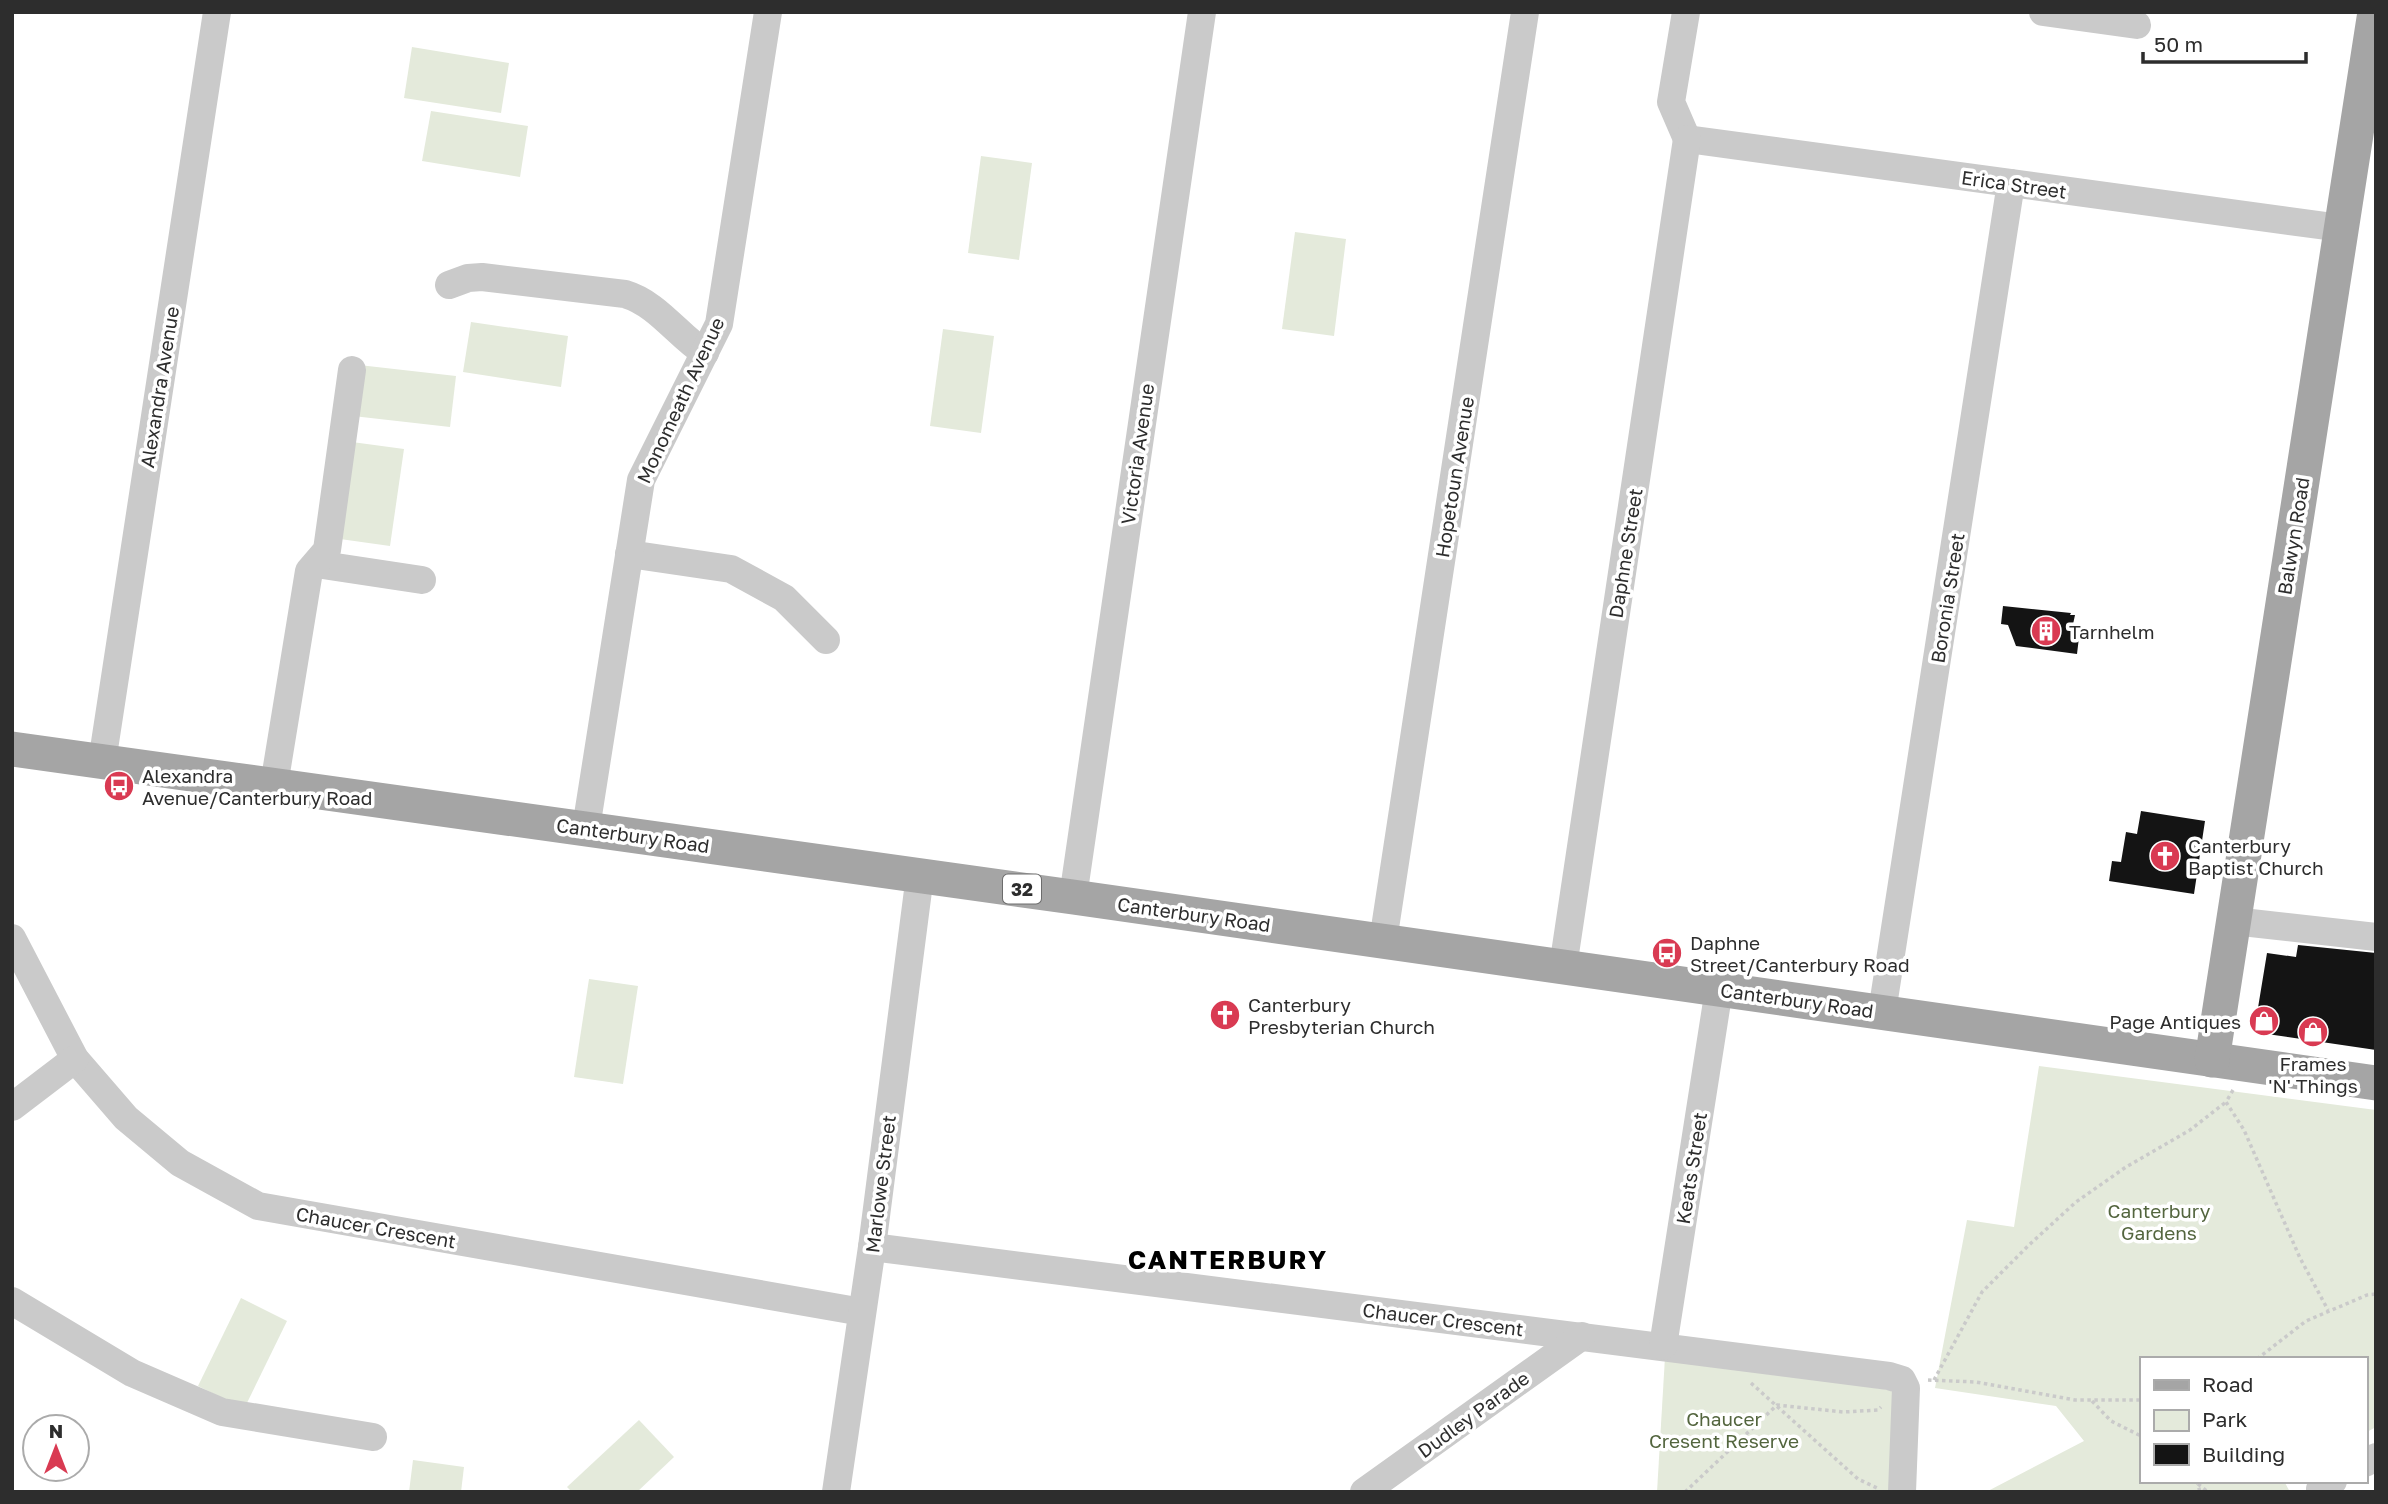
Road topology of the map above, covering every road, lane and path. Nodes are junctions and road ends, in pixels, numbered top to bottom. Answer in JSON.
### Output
{"nodes":[{"id":1,"x":217,"y":12,"type":"edge"},
{"id":2,"x":768,"y":12,"type":"edge"},
{"id":3,"x":1202,"y":12,"type":"edge"},
{"id":4,"x":1525,"y":12,"type":"edge"},
{"id":5,"x":1686,"y":12,"type":"edge"},
{"id":6,"x":2043,"y":12,"type":"edge"},
{"id":7,"x":2375,"y":12,"type":"edge"},
{"id":8,"x":2137,"y":24,"type":"dead end"},
{"id":9,"x":2370,"y":89,"type":"edge"},
{"id":10,"x":1688,"y":139,"type":"junction"},
{"id":11,"x":2011,"y":183,"type":"junction"},
{"id":12,"x":2341,"y":228,"type":"junction"},
{"id":13,"x":449,"y":285,"type":"dead end"},
{"id":14,"x":705,"y":353,"type":"junction"},
{"id":15,"x":352,"y":370,"type":"dead end"},
{"id":16,"x":629,"y":554,"type":"junction"},
{"id":17,"x":316,"y":564,"type":"junction"},
{"id":18,"x":422,"y":580,"type":"dead end"},
{"id":19,"x":825,"y":640,"type":"dead end"},
{"id":20,"x":12,"y":749,"type":"edge"},
{"id":21,"x":102,"y":762,"type":"junction"},
{"id":22,"x":274,"y":785,"type":"junction"},
{"id":23,"x":586,"y":828,"type":"junction"},
{"id":24,"x":920,"y":875,"type":"junction"},
{"id":25,"x":1073,"y":897,"type":"junction"},
{"id":26,"x":2233,"y":920,"type":"junction"},
{"id":27,"x":2376,"y":937,"type":"edge"},
{"id":28,"x":12,"y":938,"type":"edge"},
{"id":29,"x":1383,"y":941,"type":"junction"},
{"id":30,"x":1563,"y":967,"type":"junction"},
{"id":31,"x":1719,"y":989,"type":"junction"},
{"id":32,"x":1882,"y":1012,"type":"junction"},
{"id":33,"x":75,"y":1059,"type":"junction"},
{"id":34,"x":2212,"y":1060,"type":"junction"},
{"id":35,"x":2249,"y":1065,"type":"junction"},
{"id":36,"x":2376,"y":1083,"type":"edge"},
{"id":37,"x":2226,"y":1102,"type":"junction"},
{"id":38,"x":12,"y":1107,"type":"edge"},
{"id":39,"x":872,"y":1247,"type":"junction"},
{"id":40,"x":2376,"y":1294,"type":"edge"},
{"id":41,"x":12,"y":1301,"type":"edge"},
{"id":42,"x":2328,"y":1310,"type":"junction"},
{"id":43,"x":862,"y":1312,"type":"junction"},
{"id":44,"x":1582,"y":1336,"type":"junction"},
{"id":45,"x":1663,"y":1346,"type":"junction"},
{"id":46,"x":2261,"y":1357,"type":"edge"},
{"id":47,"x":1745,"y":1379,"type":"dead end"},
{"id":48,"x":1902,"y":1380,"type":"junction"},
{"id":49,"x":1934,"y":1380,"type":"junction"},
{"id":50,"x":2091,"y":1400,"type":"junction"},
{"id":51,"x":2140,"y":1400,"type":"edge"},
{"id":52,"x":1777,"y":1405,"type":"junction"},
{"id":53,"x":2140,"y":1436,"type":"edge"},
{"id":54,"x":373,"y":1437,"type":"dead end"},
{"id":55,"x":2197,"y":1483,"type":"edge"},
{"id":56,"x":836,"y":1492,"type":"edge"},
{"id":57,"x":1364,"y":1492,"type":"edge"},
{"id":58,"x":1685,"y":1492,"type":"edge"},
{"id":59,"x":1884,"y":1492,"type":"edge"},
{"id":60,"x":1902,"y":1492,"type":"edge"},
{"id":61,"x":2200,"y":1492,"type":"edge"},
{"id":62,"x":2208,"y":1492,"type":"edge"}],
"edges":[{"from":1,"to":21,"type":"street","name":"Alexandra Avenue"},
{"from":2,"to":14,"type":"street","name":"Monomeath Avenue"},
{"from":3,"to":25,"type":"street","name":"Victoria Avenue"},
{"from":4,"to":29,"type":"street","name":"Hopetoun Avenue"},
{"from":5,"to":10,"type":"street"},
{"from":6,"to":8,"type":"street"},
{"from":7,"to":9,"type":"main road","name":"Balwyn Road"},
{"from":9,"to":12,"type":"main road","name":"Balwyn Road"},
{"from":10,"to":11,"type":"street","name":"Erica Street"},
{"from":10,"to":30,"type":"street","name":"Daphne Street"},
{"from":11,"to":12,"type":"street","name":"Erica Street"},
{"from":11,"to":32,"type":"street","name":"Boronia Street"},
{"from":12,"to":26,"type":"main road","name":"Balwyn Road"},
{"from":13,"to":14,"type":"street"},
{"from":14,"to":16,"type":"street","name":"Monomeath Avenue"},
{"from":15,"to":17,"type":"street"},
{"from":16,"to":19,"type":"street"},
{"from":16,"to":23,"type":"street","name":"Monomeath Avenue"},
{"from":17,"to":18,"type":"street"},
{"from":17,"to":22,"type":"street"},
{"from":20,"to":21,"type":"main road","name":"Canterbury Road","number":"32"},
{"from":21,"to":22,"type":"main road","name":"Canterbury Road","number":"32"},
{"from":22,"to":23,"type":"main road","name":"Canterbury Road","number":"32"},
{"from":23,"to":24,"type":"main road","name":"Canterbury Road","number":"32"},
{"from":24,"to":25,"type":"main road","name":"Canterbury Road","number":"32"},
{"from":24,"to":39,"type":"street","name":"Marlowe Street"},
{"from":25,"to":29,"type":"main road","name":"Canterbury Road","number":"32"},
{"from":26,"to":27,"type":"street"},
{"from":26,"to":34,"type":"main road","name":"Balwyn Road"},
{"from":28,"to":33,"type":"street","name":"Chaucer Crescent"},
{"from":29,"to":30,"type":"main road","name":"Canterbury Road","number":"32"},
{"from":30,"to":31,"type":"main road","name":"Canterbury Road","number":"32"},
{"from":31,"to":32,"type":"main road","name":"Canterbury Road","number":"32"},
{"from":31,"to":45,"type":"street","name":"Keats Street"},
{"from":32,"to":34,"type":"main road","name":"Canterbury Road","number":"32"},
{"from":33,"to":38,"type":"street"},
{"from":33,"to":43,"type":"street","name":"Chaucer Crescent"},
{"from":34,"to":35,"type":"main road","name":"Canterbury Road","number":"32"},
{"from":35,"to":36,"type":"main road","name":"Canterbury Road","number":"32"},
{"from":35,"to":37,"type":"path"},
{"from":37,"to":42,"type":"path"},
{"from":37,"to":49,"type":"path"},
{"from":39,"to":43,"type":"street","name":"Marlowe Street"},
{"from":39,"to":44,"type":"street","name":"Chaucer Crescent"},
{"from":40,"to":42,"type":"path"},
{"from":41,"to":54,"type":"street"},
{"from":42,"to":46,"type":"path"},
{"from":43,"to":56,"type":"street","name":"Marlowe Street"},
{"from":44,"to":45,"type":"street","name":"Chaucer Crescent"},
{"from":44,"to":57,"type":"street","name":"Dudley Parade"},
{"from":45,"to":48,"type":"street","name":"Chaucer Crescent"},
{"from":47,"to":52,"type":"path"},
{"from":48,"to":49,"type":"path"},
{"from":48,"to":52,"type":"path"},
{"from":48,"to":60,"type":"street"},
{"from":49,"to":50,"type":"path"},
{"from":50,"to":51,"type":"path"},
{"from":50,"to":53,"type":"path"},
{"from":52,"to":58,"type":"path"},
{"from":52,"to":59,"type":"path"},
{"from":55,"to":61,"type":"path"},
{"from":55,"to":62,"type":"path"}]}
